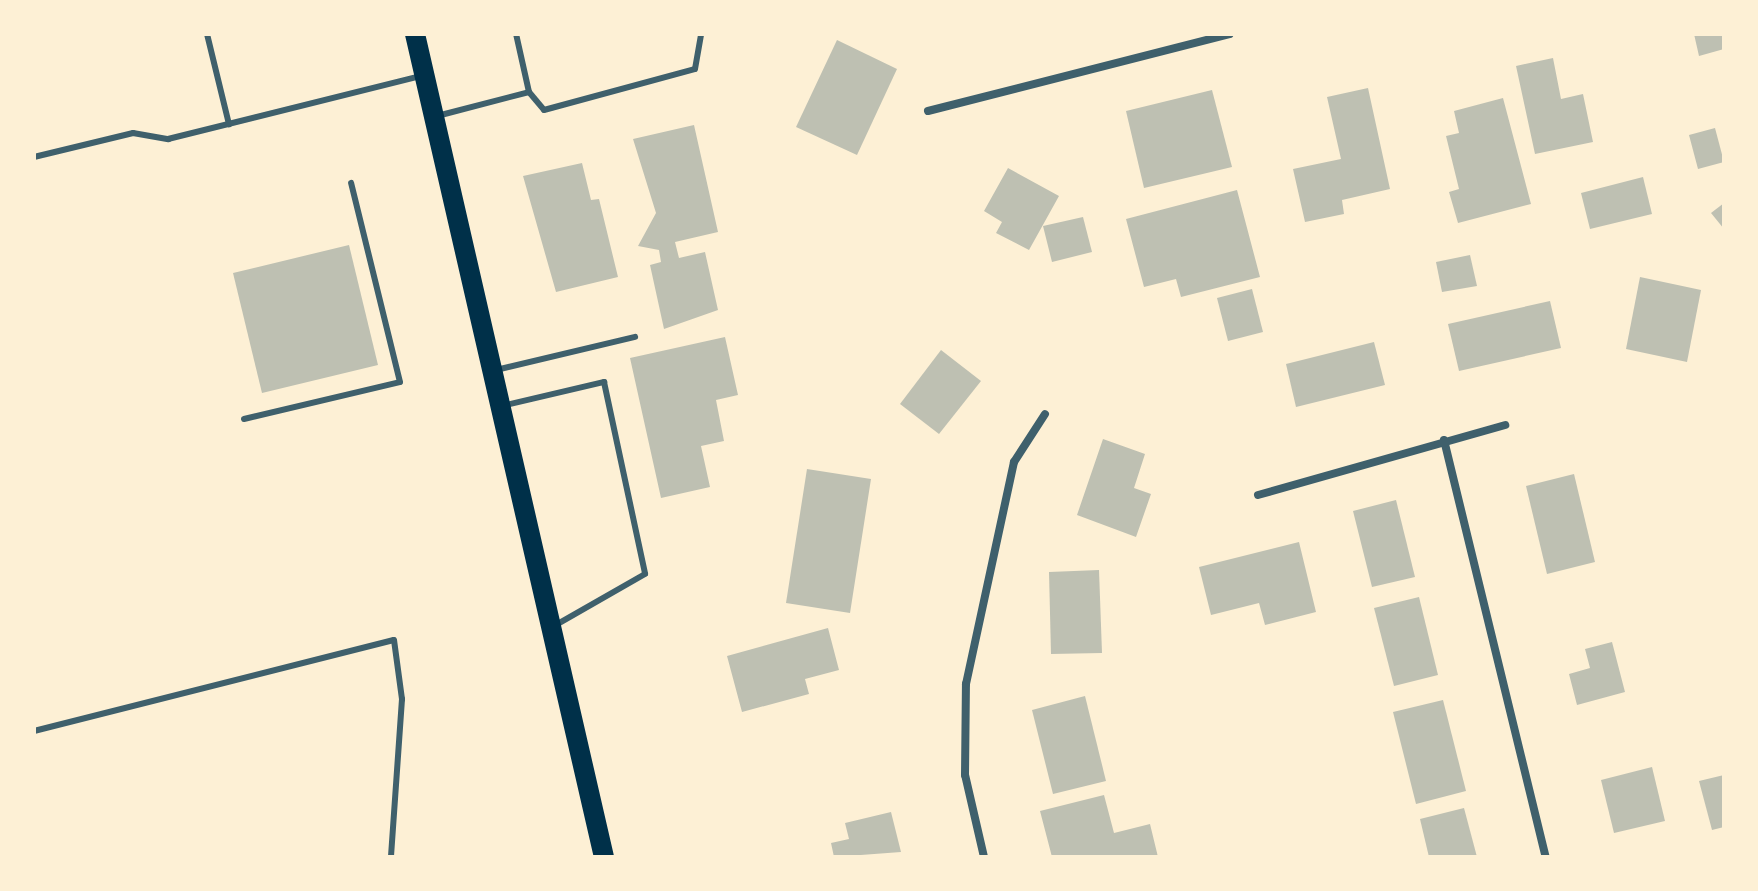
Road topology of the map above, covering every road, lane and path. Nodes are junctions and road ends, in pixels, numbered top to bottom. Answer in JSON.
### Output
{"nodes":[{"id":1,"x":207,"y":34,"type":"edge"},
{"id":2,"x":415,"y":34,"type":"edge"},
{"id":3,"x":516,"y":34,"type":"edge"},
{"id":4,"x":701,"y":34,"type":"edge"},
{"id":5,"x":1229,"y":34,"type":"edge"},
{"id":6,"x":424,"y":76,"type":"junction"},
{"id":7,"x":529,"y":92,"type":"junction"},
{"id":8,"x":928,"y":111,"type":"dead end"},
{"id":9,"x":433,"y":117,"type":"junction"},
{"id":10,"x":229,"y":124,"type":"junction"},
{"id":11,"x":34,"y":157,"type":"edge"},
{"id":12,"x":351,"y":183,"type":"dead end"},
{"id":13,"x":635,"y":337,"type":"dead end"},
{"id":14,"x":492,"y":371,"type":"junction"},
{"id":15,"x":500,"y":407,"type":"junction"},
{"id":16,"x":1045,"y":414,"type":"dead end"},
{"id":17,"x":244,"y":419,"type":"dead end"},
{"id":18,"x":1505,"y":425,"type":"dead end"},
{"id":19,"x":1444,"y":440,"type":"junction"},
{"id":20,"x":1258,"y":495,"type":"dead end"},
{"id":21,"x":551,"y":628,"type":"junction"},
{"id":22,"x":34,"y":731,"type":"edge"},
{"id":23,"x":391,"y":857,"type":"edge"},
{"id":24,"x":604,"y":857,"type":"edge"},
{"id":25,"x":984,"y":857,"type":"edge"},
{"id":26,"x":1546,"y":857,"type":"edge"}],
"edges":[{"from":1,"to":10,"type":"lane"},
{"from":2,"to":6,"type":"main road"},
{"from":3,"to":7,"type":"lane"},
{"from":4,"to":7,"type":"lane"},
{"from":5,"to":8,"type":"street"},
{"from":6,"to":9,"type":"main road"},
{"from":6,"to":10,"type":"lane"},
{"from":7,"to":9,"type":"lane"},
{"from":9,"to":14,"type":"main road"},
{"from":10,"to":11,"type":"lane"},
{"from":12,"to":17,"type":"lane"},
{"from":13,"to":14,"type":"lane"},
{"from":14,"to":15,"type":"main road"},
{"from":15,"to":21,"type":"main road"},
{"from":15,"to":21,"type":"lane"},
{"from":16,"to":25,"type":"street"},
{"from":18,"to":19,"type":"street"},
{"from":19,"to":20,"type":"street"},
{"from":19,"to":26,"type":"street"},
{"from":21,"to":24,"type":"main road"},
{"from":22,"to":23,"type":"lane"}]}
